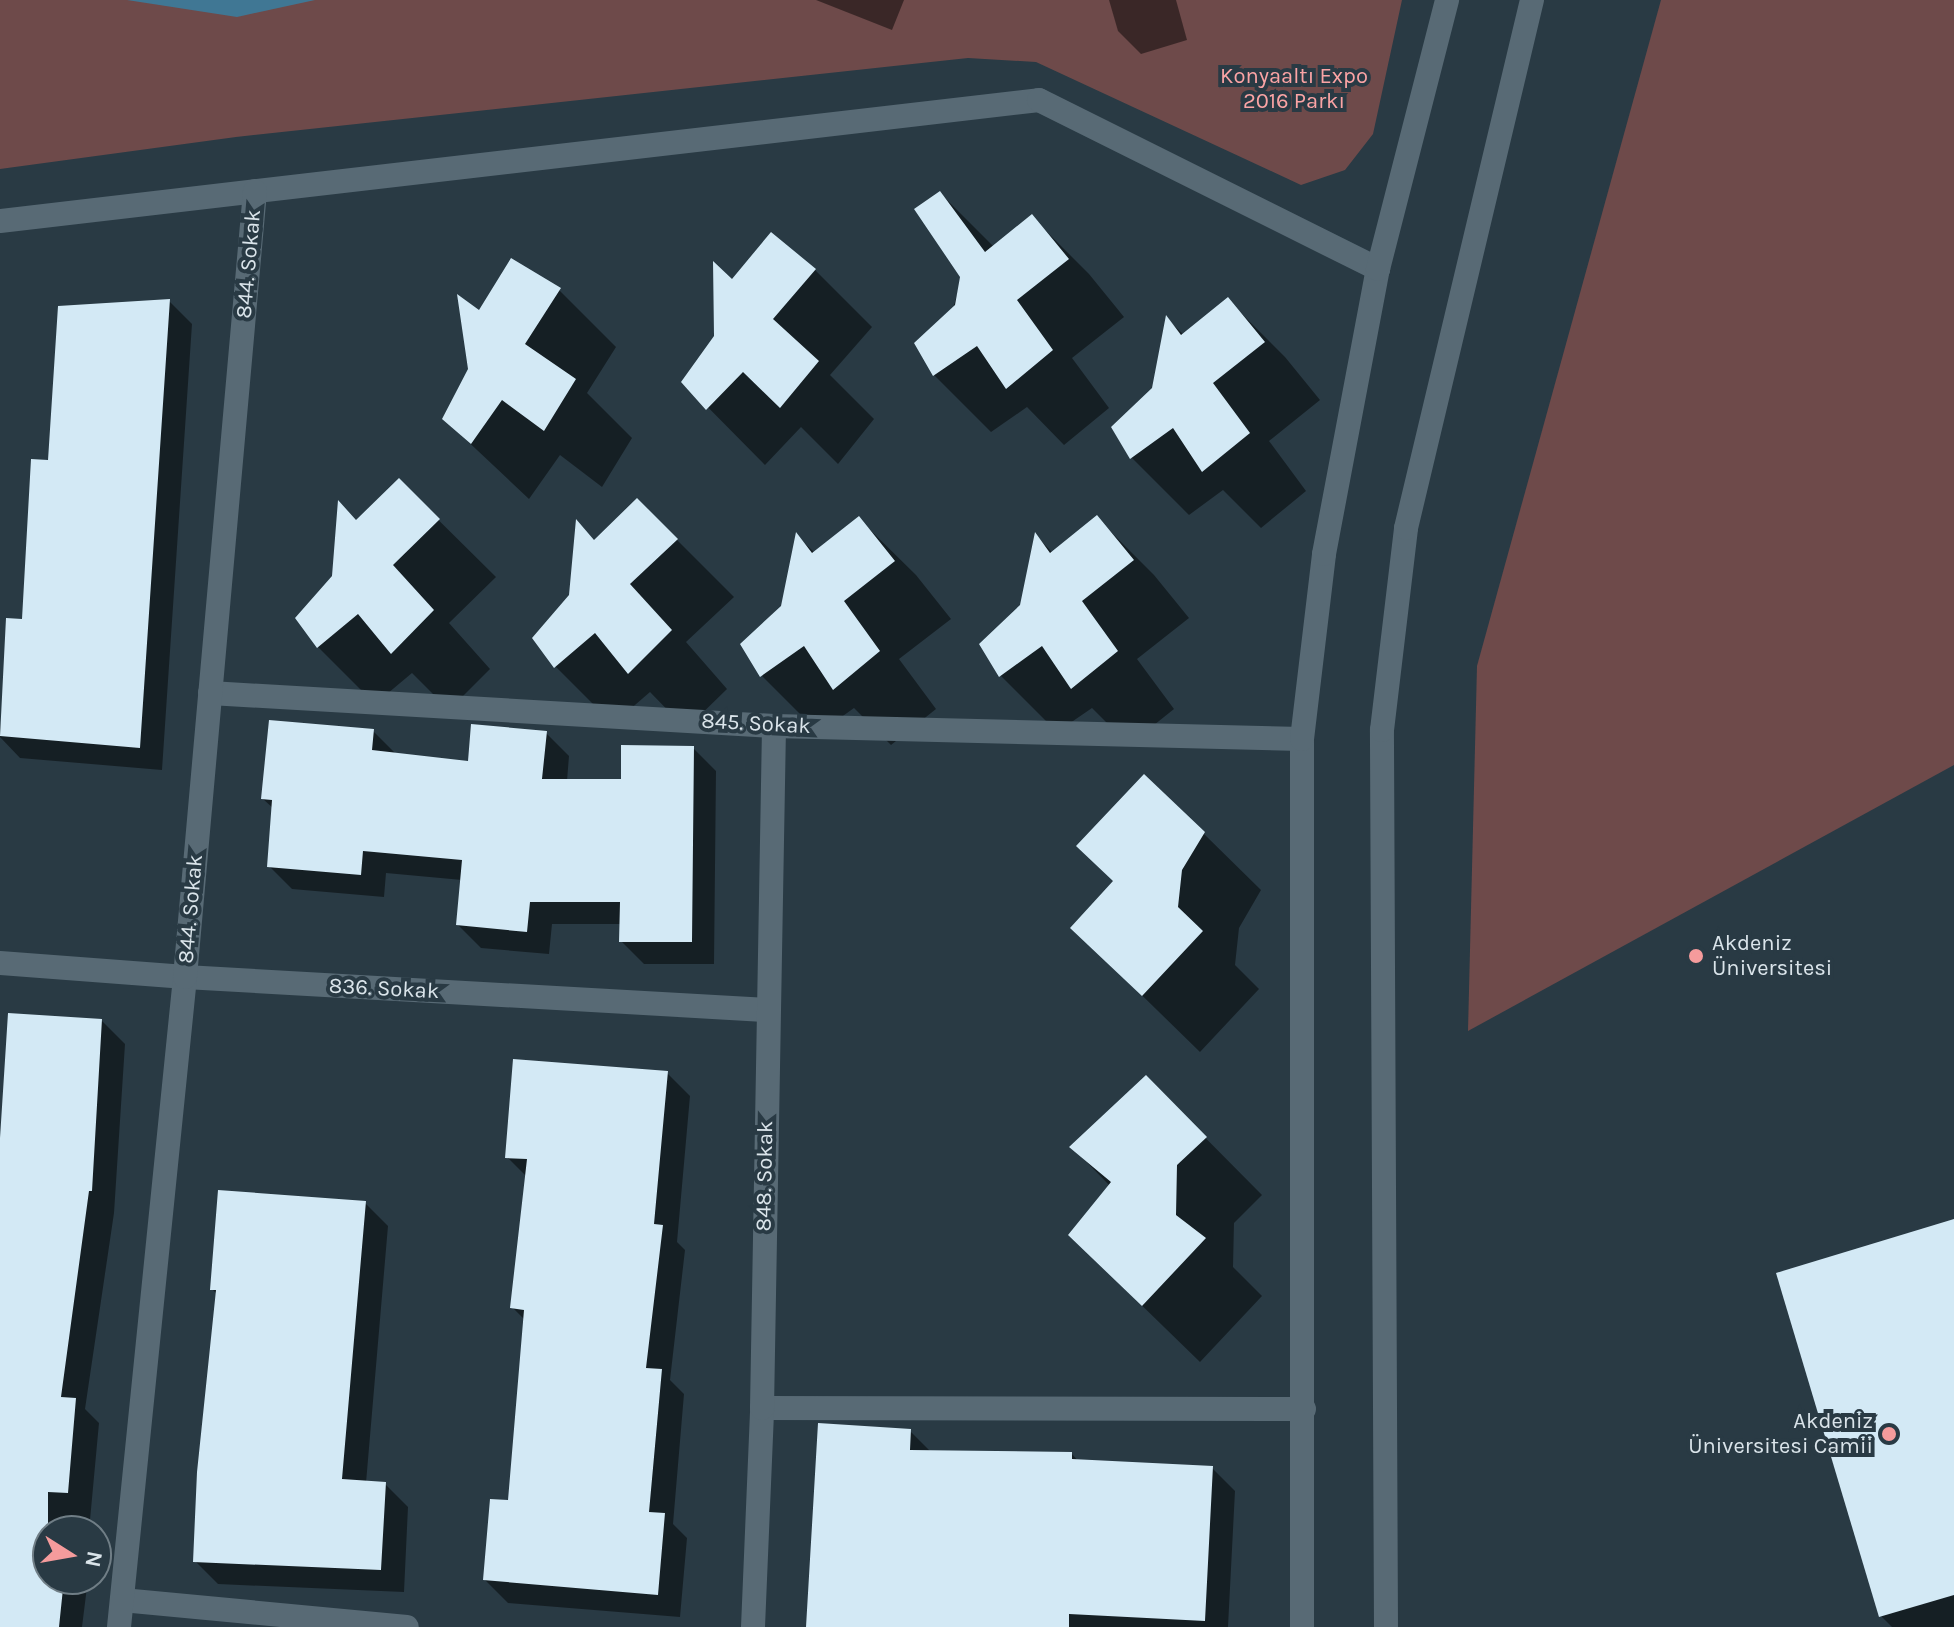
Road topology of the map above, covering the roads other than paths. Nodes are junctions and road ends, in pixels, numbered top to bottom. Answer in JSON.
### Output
{"nodes":[{"id":1,"x":1447,"y":0,"type":"edge"},
{"id":2,"x":1532,"y":0,"type":"edge"},
{"id":3,"x":255,"y":191,"type":"junction"},
{"id":4,"x":0,"y":221,"type":"edge"},
{"id":5,"x":1378,"y":269,"type":"junction"},
{"id":6,"x":210,"y":693,"type":"junction"},
{"id":7,"x":774,"y":726,"type":"junction"},
{"id":8,"x":1302,"y":739,"type":"junction"},
{"id":9,"x":0,"y":963,"type":"edge"},
{"id":10,"x":185,"y":977,"type":"junction"},
{"id":11,"x":767,"y":1010,"type":"junction"},
{"id":12,"x":762,"y":1408,"type":"junction"},
{"id":13,"x":1304,"y":1409,"type":"junction"},
{"id":14,"x":122,"y":1600,"type":"junction"},
{"id":15,"x":119,"y":1627,"type":"edge"},
{"id":16,"x":407,"y":1627,"type":"edge"},
{"id":17,"x":753,"y":1627,"type":"edge"},
{"id":18,"x":1302,"y":1627,"type":"edge"},
{"id":19,"x":1386,"y":1627,"type":"edge"}],
"edges":[{"from":1,"to":5,"type":"street"},
{"from":2,"to":19,"type":"street"},
{"from":3,"to":4,"type":"street"},
{"from":3,"to":5,"type":"street"},
{"from":3,"to":6,"type":"street","name":"844. Sokak"},
{"from":5,"to":8,"type":"street"},
{"from":6,"to":7,"type":"street","name":"845. Sokak"},
{"from":6,"to":10,"type":"street","name":"844. Sokak"},
{"from":7,"to":8,"type":"street","name":"845. Sokak"},
{"from":7,"to":11,"type":"street","name":"848. Sokak"},
{"from":8,"to":13,"type":"street"},
{"from":9,"to":10,"type":"street","name":"836. Sokak"},
{"from":10,"to":11,"type":"street","name":"836. Sokak"},
{"from":10,"to":14,"type":"street","name":"844. Sokak"},
{"from":11,"to":12,"type":"street","name":"848. Sokak"},
{"from":12,"to":13,"type":"street"},
{"from":12,"to":17,"type":"street","name":"848. Sokak"},
{"from":13,"to":18,"type":"street"},
{"from":14,"to":15,"type":"street","name":"844. Sokak"},
{"from":14,"to":16,"type":"street"}]}
